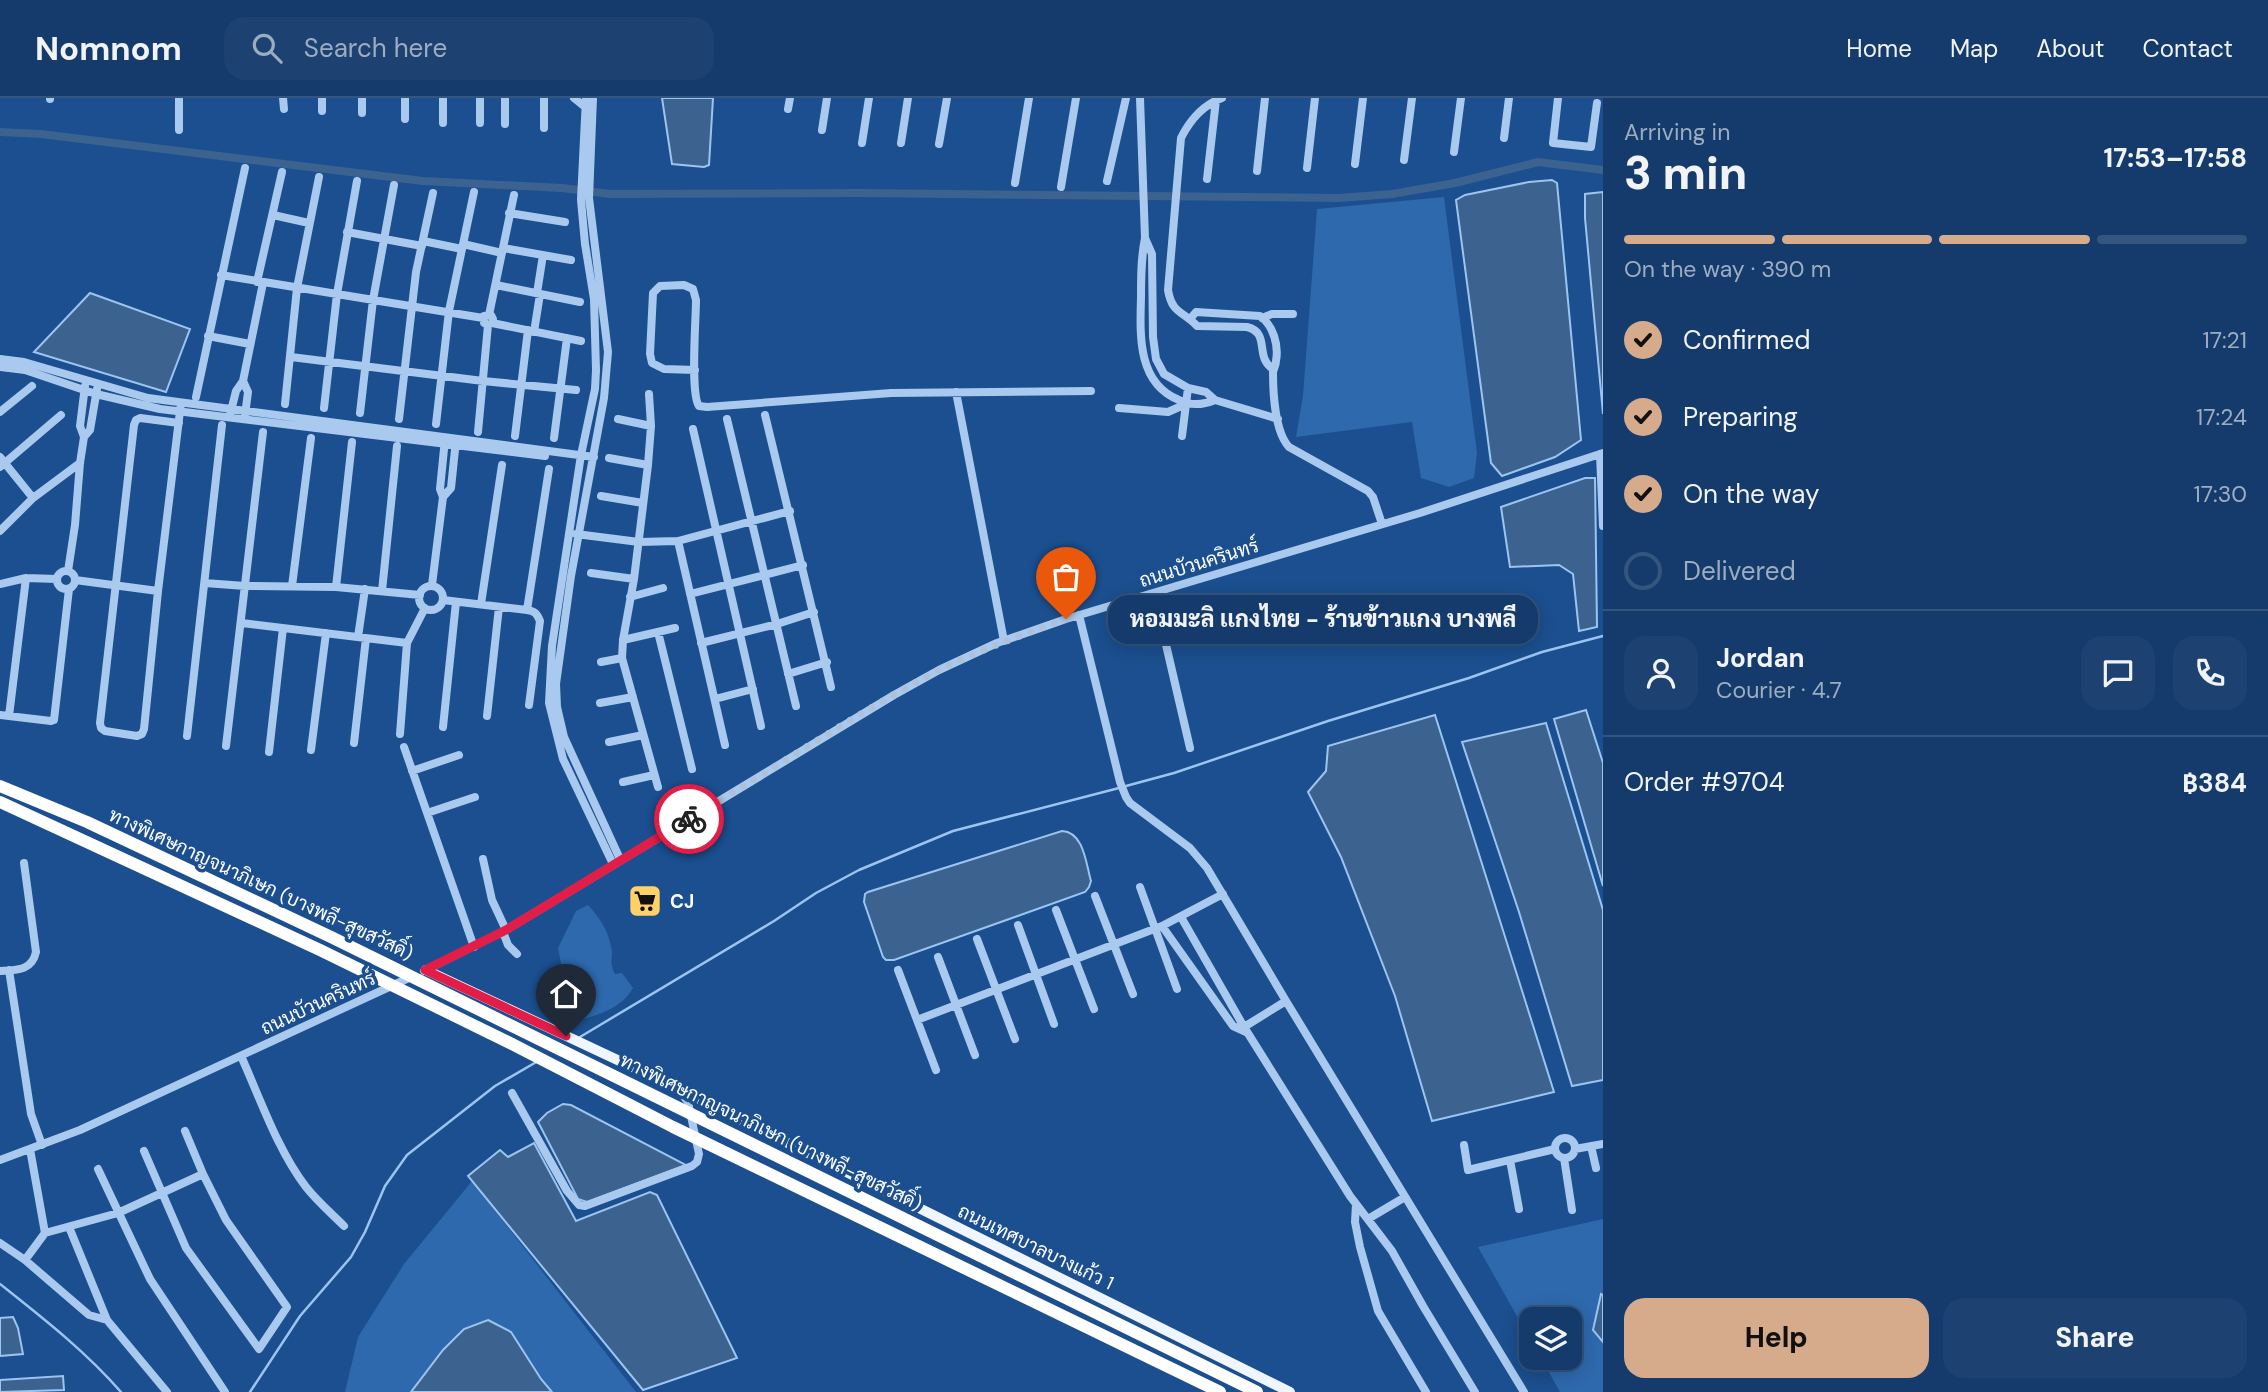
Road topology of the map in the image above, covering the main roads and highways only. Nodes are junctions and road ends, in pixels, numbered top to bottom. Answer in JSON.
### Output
{"nodes":[{"id":1,"x":0,"y":786,"type":"edge"},
{"id":2,"x":0,"y":802,"type":"edge"},
{"id":3,"x":425,"y":970,"type":"road end"},
{"id":4,"x":1220,"y":1392,"type":"edge"},
{"id":5,"x":1257,"y":1392,"type":"edge"},
{"id":6,"x":1290,"y":1392,"type":"edge"}],
"edges":[{"from":1,"to":5,"type":"highway","name":"ทางพิเศษกาญจนาภิเษก (บางพลี-สุขสวัสดิ์)","bridge":true},
{"from":2,"to":4,"type":"highway","name":"ทางพิเศษกาญจนาภิเษก (บางพลี-สุขสวัสดิ์)","bridge":true},
{"from":3,"to":6,"type":"main road","name":"ถนนเทศบาลบางแก้ว 1"}]}
